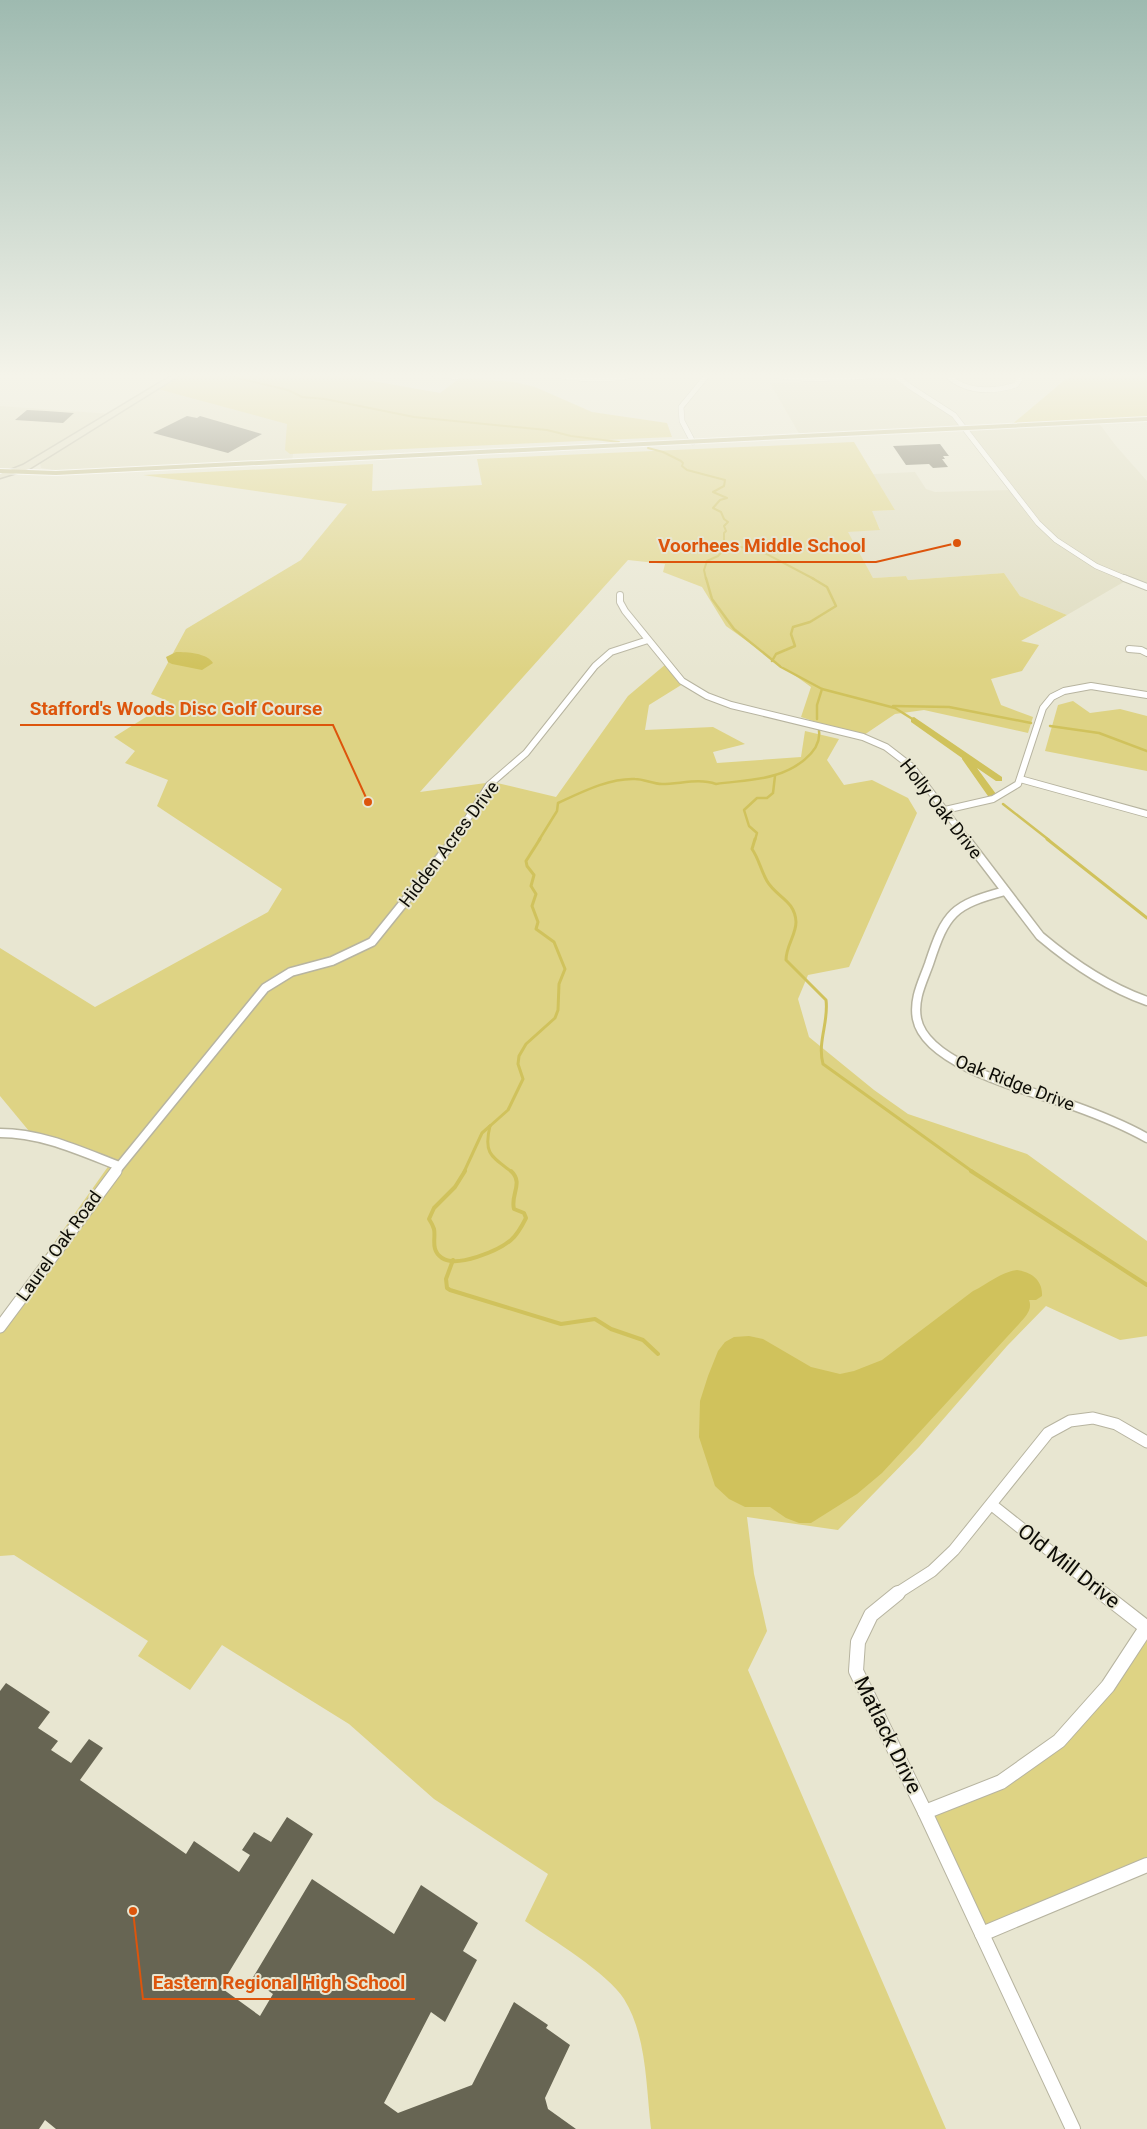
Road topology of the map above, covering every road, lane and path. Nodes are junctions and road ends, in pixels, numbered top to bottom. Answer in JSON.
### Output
{"nodes":[{"id":1,"x":13,"y":472,"type":"edge"},
{"id":2,"x":999,"y":472,"type":"edge"},
{"id":3,"x":0,"y":476,"type":"edge"},
{"id":4,"x":1147,"y":587,"type":"edge"},
{"id":5,"x":620,"y":596,"type":"dead end"},
{"id":6,"x":648,"y":640,"type":"junction"},
{"id":7,"x":1128,"y":649,"type":"dead end"},
{"id":8,"x":1147,"y":653,"type":"edge"},
{"id":9,"x":1147,"y":695,"type":"edge"},
{"id":10,"x":1020,"y":779,"type":"junction"},
{"id":11,"x":945,"y":810,"type":"junction"},
{"id":12,"x":1147,"y":814,"type":"edge"},
{"id":13,"x":1004,"y":891,"type":"junction"},
{"id":14,"x":1147,"y":1001,"type":"edge"},
{"id":15,"x":0,"y":1132,"type":"edge"},
{"id":16,"x":1147,"y":1138,"type":"edge"},
{"id":17,"x":120,"y":1166,"type":"junction"},
{"id":18,"x":0,"y":1327,"type":"edge"},
{"id":19,"x":1147,"y":1442,"type":"edge"},
{"id":20,"x":992,"y":1504,"type":"junction"},
{"id":21,"x":1147,"y":1628,"type":"edge"},
{"id":22,"x":924,"y":1812,"type":"junction"},
{"id":23,"x":1147,"y":1865,"type":"edge"},
{"id":24,"x":982,"y":1934,"type":"junction"},
{"id":25,"x":1073,"y":2129,"type":"edge"}],
"edges":[{"from":1,"to":3,"type":"main road"},
{"from":2,"to":4,"type":"street"},
{"from":5,"to":6,"type":"street","name":"Holly Oak Drive"},
{"from":6,"to":11,"type":"street","name":"Holly Oak Drive"},
{"from":6,"to":17,"type":"street","name":"Hidden Acres Drive"},
{"from":7,"to":8,"type":"street"},
{"from":9,"to":10,"type":"street"},
{"from":10,"to":11,"type":"street"},
{"from":10,"to":12,"type":"street"},
{"from":11,"to":13,"type":"street","name":"Holly Oak Drive"},
{"from":13,"to":14,"type":"street","name":"Holly Oak Drive"},
{"from":13,"to":16,"type":"street","name":"Oak Ridge Drive"},
{"from":15,"to":17,"type":"street"},
{"from":17,"to":18,"type":"street","name":"Laurel Oak Road"},
{"from":19,"to":20,"type":"street","name":"Matlack Drive"},
{"from":20,"to":21,"type":"street","name":"Old Mill Drive"},
{"from":20,"to":22,"type":"street","name":"Matlack Drive"},
{"from":21,"to":22,"type":"street"},
{"from":22,"to":24,"type":"street","name":"Matlack Drive"},
{"from":23,"to":24,"type":"street"},
{"from":24,"to":25,"type":"street","name":"Matlack Drive"}]}
